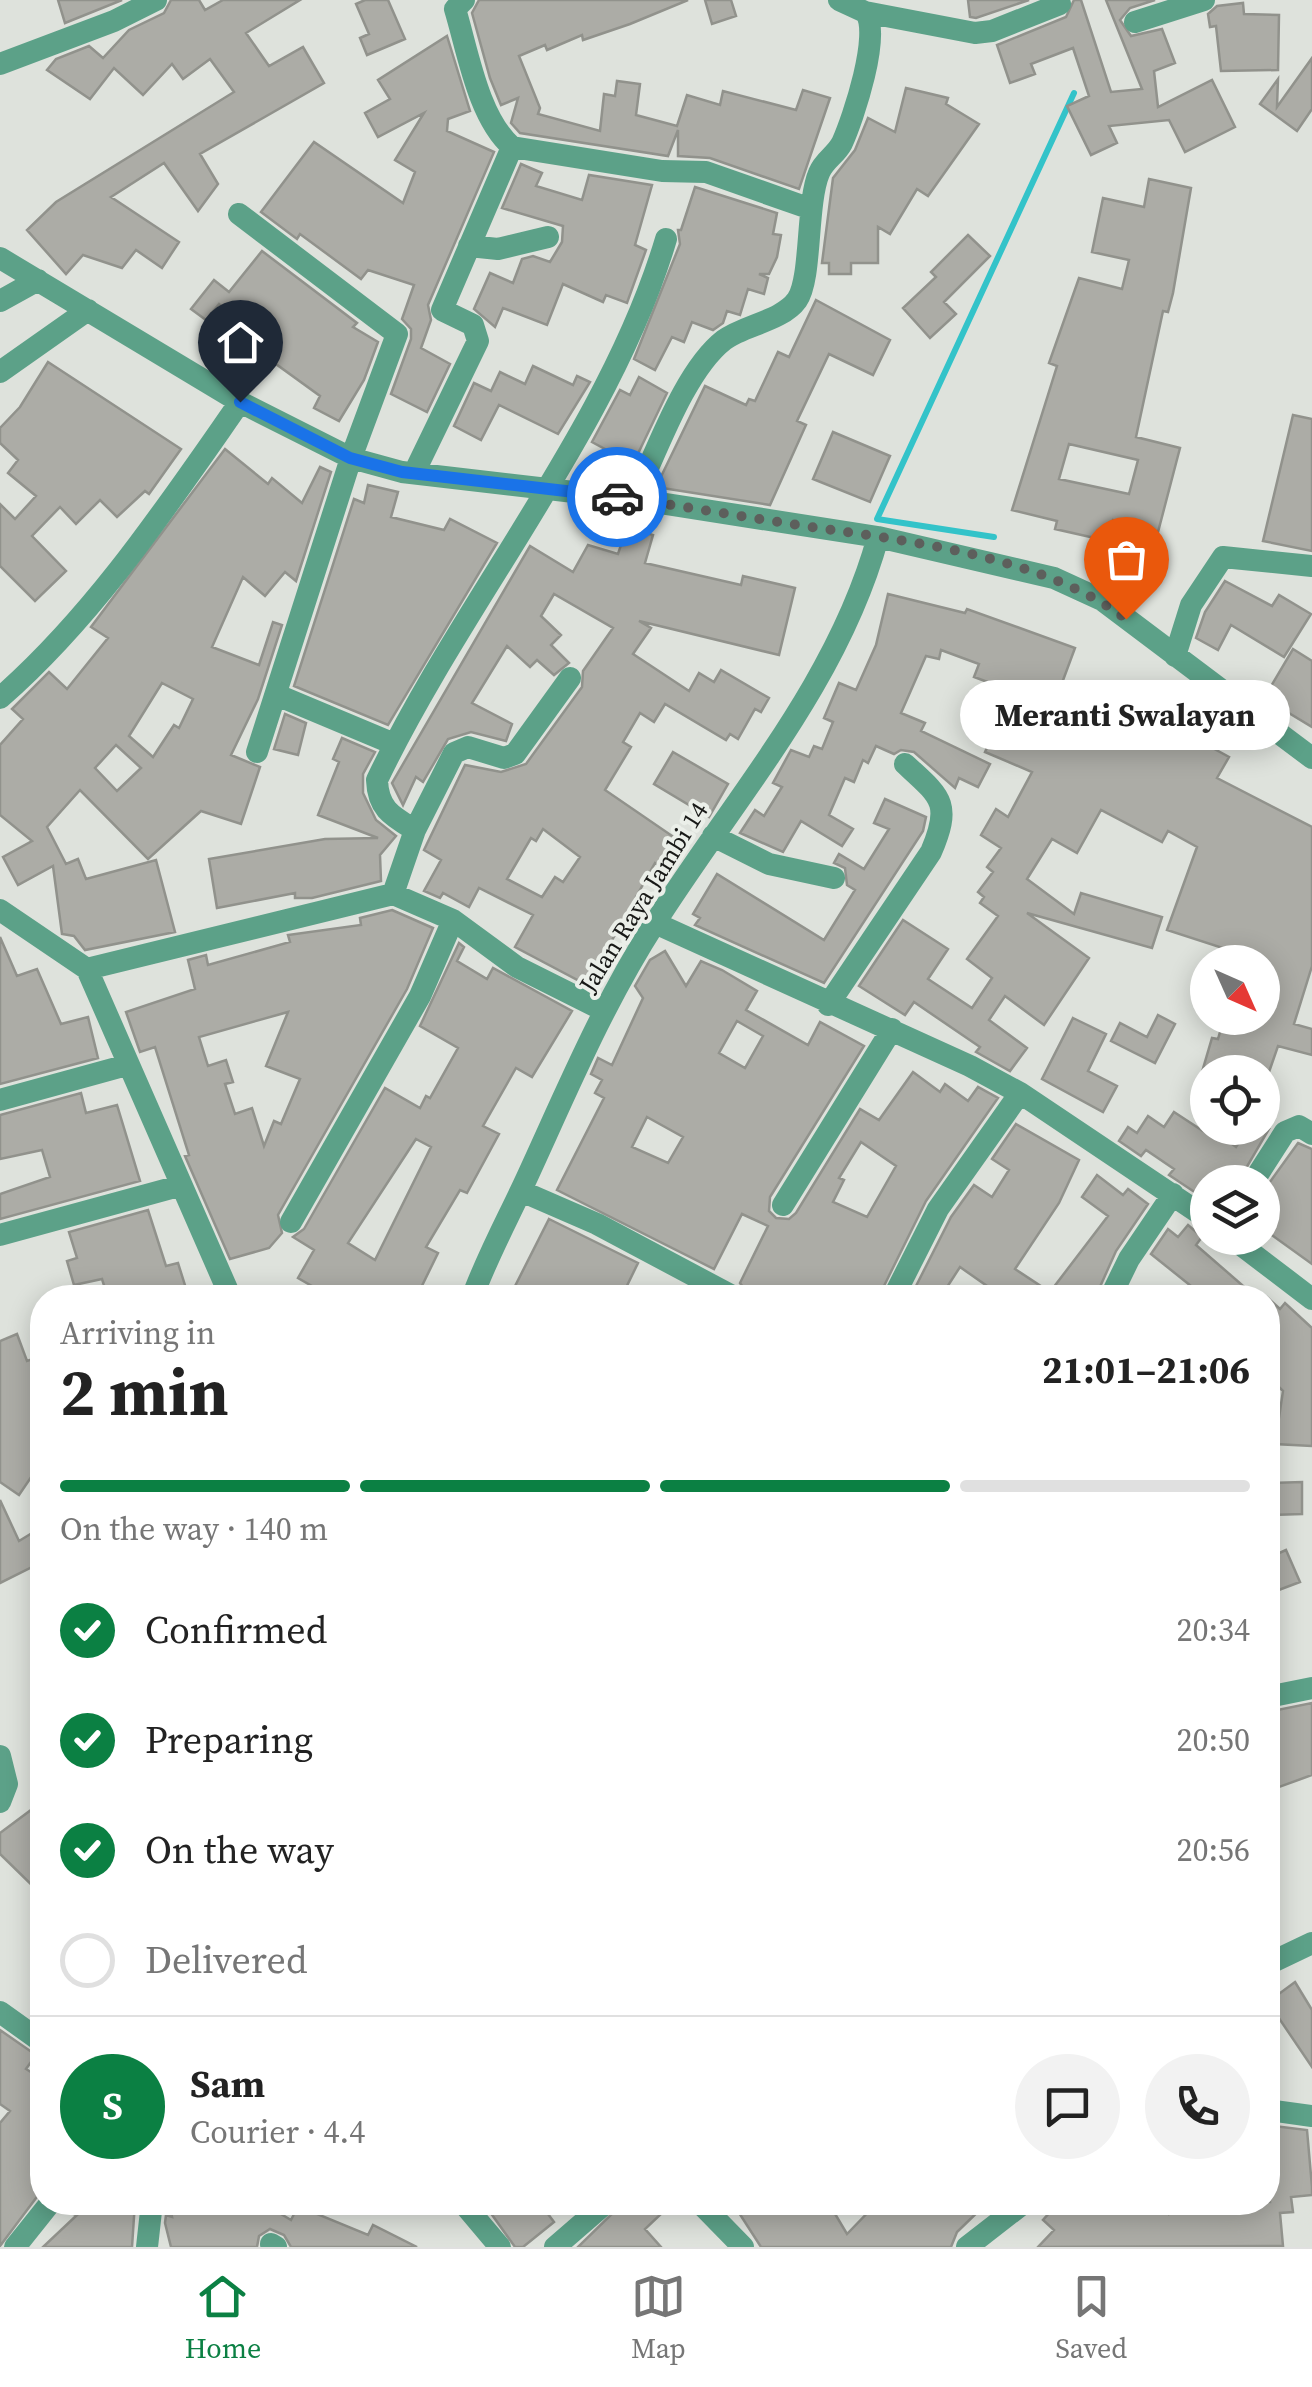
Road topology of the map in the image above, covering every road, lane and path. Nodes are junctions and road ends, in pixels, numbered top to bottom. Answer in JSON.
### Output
{"nodes":[{"id":1,"x":156,"y":0,"type":"edge"},
{"id":2,"x":464,"y":0,"type":"edge"},
{"id":3,"x":839,"y":0,"type":"edge"},
{"id":4,"x":1204,"y":0,"type":"edge"},
{"id":5,"x":1060,"y":4,"type":"dead end"},
{"id":6,"x":876,"y":8,"type":"edge"},
{"id":7,"x":110,"y":11,"type":"edge"},
{"id":8,"x":1135,"y":22,"type":"dead end"},
{"id":9,"x":0,"y":64,"type":"edge"},
{"id":10,"x":512,"y":147,"type":"junction"},
{"id":11,"x":811,"y":209,"type":"junction"},
{"id":12,"x":239,"y":214,"type":"dead end"},
{"id":13,"x":548,"y":237,"type":"dead end"},
{"id":14,"x":666,"y":239,"type":"dead end"},
{"id":15,"x":469,"y":246,"type":"junction"},
{"id":16,"x":0,"y":258,"type":"edge"},
{"id":17,"x":38,"y":280,"type":"junction"},
{"id":18,"x":0,"y":302,"type":"edge"},
{"id":19,"x":88,"y":310,"type":"junction"},
{"id":20,"x":0,"y":372,"type":"edge"},
{"id":21,"x":240,"y":402,"type":"junction"},
{"id":22,"x":350,"y":458,"type":"junction"},
{"id":23,"x":414,"y":473,"type":"junction"},
{"id":24,"x":546,"y":488,"type":"junction"},
{"id":25,"x":634,"y":500,"type":"junction"},
{"id":26,"x":878,"y":538,"type":"junction"},
{"id":27,"x":1312,"y":566,"type":"edge"},
{"id":28,"x":1175,"y":656,"type":"junction"},
{"id":29,"x":570,"y":678,"type":"dead end"},
{"id":30,"x":277,"y":695,"type":"junction"},
{"id":31,"x":0,"y":698,"type":"edge"},
{"id":32,"x":394,"y":744,"type":"junction"},
{"id":33,"x":257,"y":752,"type":"dead end"},
{"id":34,"x":1312,"y":758,"type":"edge"},
{"id":35,"x":905,"y":764,"type":"dead end"},
{"id":36,"x":415,"y":830,"type":"junction"},
{"id":37,"x":713,"y":836,"type":"junction"},
{"id":38,"x":834,"y":878,"type":"dead end"},
{"id":39,"x":392,"y":894,"type":"junction"},
{"id":40,"x":0,"y":910,"type":"edge"},
{"id":41,"x":453,"y":920,"type":"junction"},
{"id":42,"x":654,"y":923,"type":"junction"},
{"id":43,"x":86,"y":970,"type":"junction"},
{"id":44,"x":828,"y":1005,"type":"junction"},
{"id":45,"x":603,"y":1010,"type":"junction"},
{"id":46,"x":892,"y":1029,"type":"junction"},
{"id":47,"x":127,"y":1065,"type":"junction"},
{"id":48,"x":1020,"y":1094,"type":"junction"},
{"id":49,"x":0,"y":1100,"type":"edge"},
{"id":50,"x":1312,"y":1134,"type":"edge"},
{"id":51,"x":1264,"y":1165,"type":"edge"},
{"id":52,"x":179,"y":1186,"type":"junction"},
{"id":53,"x":521,"y":1191,"type":"junction"},
{"id":54,"x":1173,"y":1194,"type":"junction"},
{"id":55,"x":783,"y":1205,"type":"dead end"},
{"id":56,"x":1190,"y":1206,"type":"edge"},
{"id":57,"x":291,"y":1222,"type":"dead end"},
{"id":58,"x":0,"y":1235,"type":"edge"},
{"id":59,"x":1254,"y":1255,"type":"edge"},
{"id":60,"x":226,"y":1285,"type":"edge"},
{"id":61,"x":478,"y":1285,"type":"edge"},
{"id":62,"x":694,"y":1285,"type":"edge"},
{"id":63,"x":900,"y":1285,"type":"edge"},
{"id":64,"x":1116,"y":1285,"type":"edge"},
{"id":65,"x":1312,"y":1299,"type":"edge"},
{"id":66,"x":1312,"y":1688,"type":"edge"},
{"id":67,"x":1280,"y":1694,"type":"edge"},
{"id":68,"x":0,"y":1756,"type":"edge"},
{"id":69,"x":0,"y":1802,"type":"edge"},
{"id":70,"x":1312,"y":1944,"type":"edge"},
{"id":71,"x":1280,"y":1959,"type":"edge"},
{"id":72,"x":0,"y":2012,"type":"edge"},
{"id":73,"x":30,"y":2033,"type":"edge"},
{"id":74,"x":1280,"y":2112,"type":"edge"},
{"id":75,"x":1312,"y":2116,"type":"edge"},
{"id":76,"x":40,"y":2215,"type":"edge"},
{"id":77,"x":150,"y":2215,"type":"edge"},
{"id":78,"x":473,"y":2215,"type":"edge"},
{"id":79,"x":592,"y":2215,"type":"edge"},
{"id":80,"x":712,"y":2215,"type":"edge"},
{"id":81,"x":1009,"y":2215,"type":"edge"},
{"id":82,"x":14,"y":2247,"type":"edge"},
{"id":83,"x":146,"y":2247,"type":"edge"},
{"id":84,"x":500,"y":2247,"type":"edge"},
{"id":85,"x":554,"y":2247,"type":"edge"},
{"id":86,"x":744,"y":2247,"type":"edge"},
{"id":87,"x":968,"y":2247,"type":"edge"}],
"edges":[{"from":1,"to":7,"type":"street"},
{"from":2,"to":10,"type":"street"},
{"from":3,"to":6,"type":"street"},
{"from":4,"to":8,"type":"street"},
{"from":5,"to":6,"type":"street"},
{"from":6,"to":11,"type":"street"},
{"from":7,"to":9,"type":"street"},
{"from":10,"to":11,"type":"street"},
{"from":10,"to":15,"type":"street"},
{"from":11,"to":25,"type":"street"},
{"from":12,"to":22,"type":"street"},
{"from":13,"to":15,"type":"street"},
{"from":14,"to":24,"type":"street"},
{"from":15,"to":23,"type":"street"},
{"from":16,"to":17,"type":"street"},
{"from":17,"to":18,"type":"street"},
{"from":17,"to":19,"type":"street"},
{"from":19,"to":20,"type":"street"},
{"from":19,"to":21,"type":"street"},
{"from":21,"to":22,"type":"street"},
{"from":21,"to":31,"type":"street"},
{"from":22,"to":23,"type":"street"},
{"from":22,"to":30,"type":"street"},
{"from":23,"to":24,"type":"street"},
{"from":24,"to":25,"type":"street"},
{"from":24,"to":32,"type":"street"},
{"from":25,"to":26,"type":"street"},
{"from":26,"to":28,"type":"street"},
{"from":26,"to":37,"type":"street","name":"Jalan Raya Jambi 14"},
{"from":27,"to":28,"type":"street"},
{"from":28,"to":34,"type":"street"},
{"from":29,"to":36,"type":"street"},
{"from":30,"to":32,"type":"street"},
{"from":30,"to":33,"type":"street"},
{"from":32,"to":36,"type":"street"},
{"from":35,"to":44,"type":"street"},
{"from":36,"to":39,"type":"street"},
{"from":37,"to":38,"type":"street"},
{"from":37,"to":42,"type":"street","name":"Jalan Raya Jambi 14"},
{"from":39,"to":41,"type":"street"},
{"from":39,"to":43,"type":"street"},
{"from":40,"to":43,"type":"street"},
{"from":41,"to":45,"type":"street"},
{"from":41,"to":57,"type":"street"},
{"from":42,"to":44,"type":"street"},
{"from":42,"to":45,"type":"street","name":"Jalan Raya Jambi 14"},
{"from":43,"to":47,"type":"street"},
{"from":44,"to":46,"type":"street"},
{"from":45,"to":53,"type":"street","name":"Jalan Raya Jambi 14"},
{"from":46,"to":48,"type":"street"},
{"from":46,"to":55,"type":"street"},
{"from":47,"to":49,"type":"street"},
{"from":47,"to":52,"type":"street"},
{"from":48,"to":54,"type":"street"},
{"from":48,"to":63,"type":"street"},
{"from":50,"to":51,"type":"street"},
{"from":52,"to":58,"type":"street"},
{"from":52,"to":60,"type":"street"},
{"from":53,"to":61,"type":"street","name":"Jalan Raya Jambi 14"},
{"from":53,"to":62,"type":"street"},
{"from":54,"to":56,"type":"street"},
{"from":54,"to":64,"type":"street"},
{"from":59,"to":65,"type":"street"},
{"from":66,"to":67,"type":"street"},
{"from":68,"to":69,"type":"street"},
{"from":70,"to":71,"type":"street"},
{"from":72,"to":73,"type":"street"},
{"from":74,"to":75,"type":"street"},
{"from":76,"to":82,"type":"street"},
{"from":77,"to":83,"type":"street"},
{"from":78,"to":84,"type":"street"},
{"from":79,"to":85,"type":"street"},
{"from":80,"to":86,"type":"street"},
{"from":81,"to":87,"type":"street"}]}
